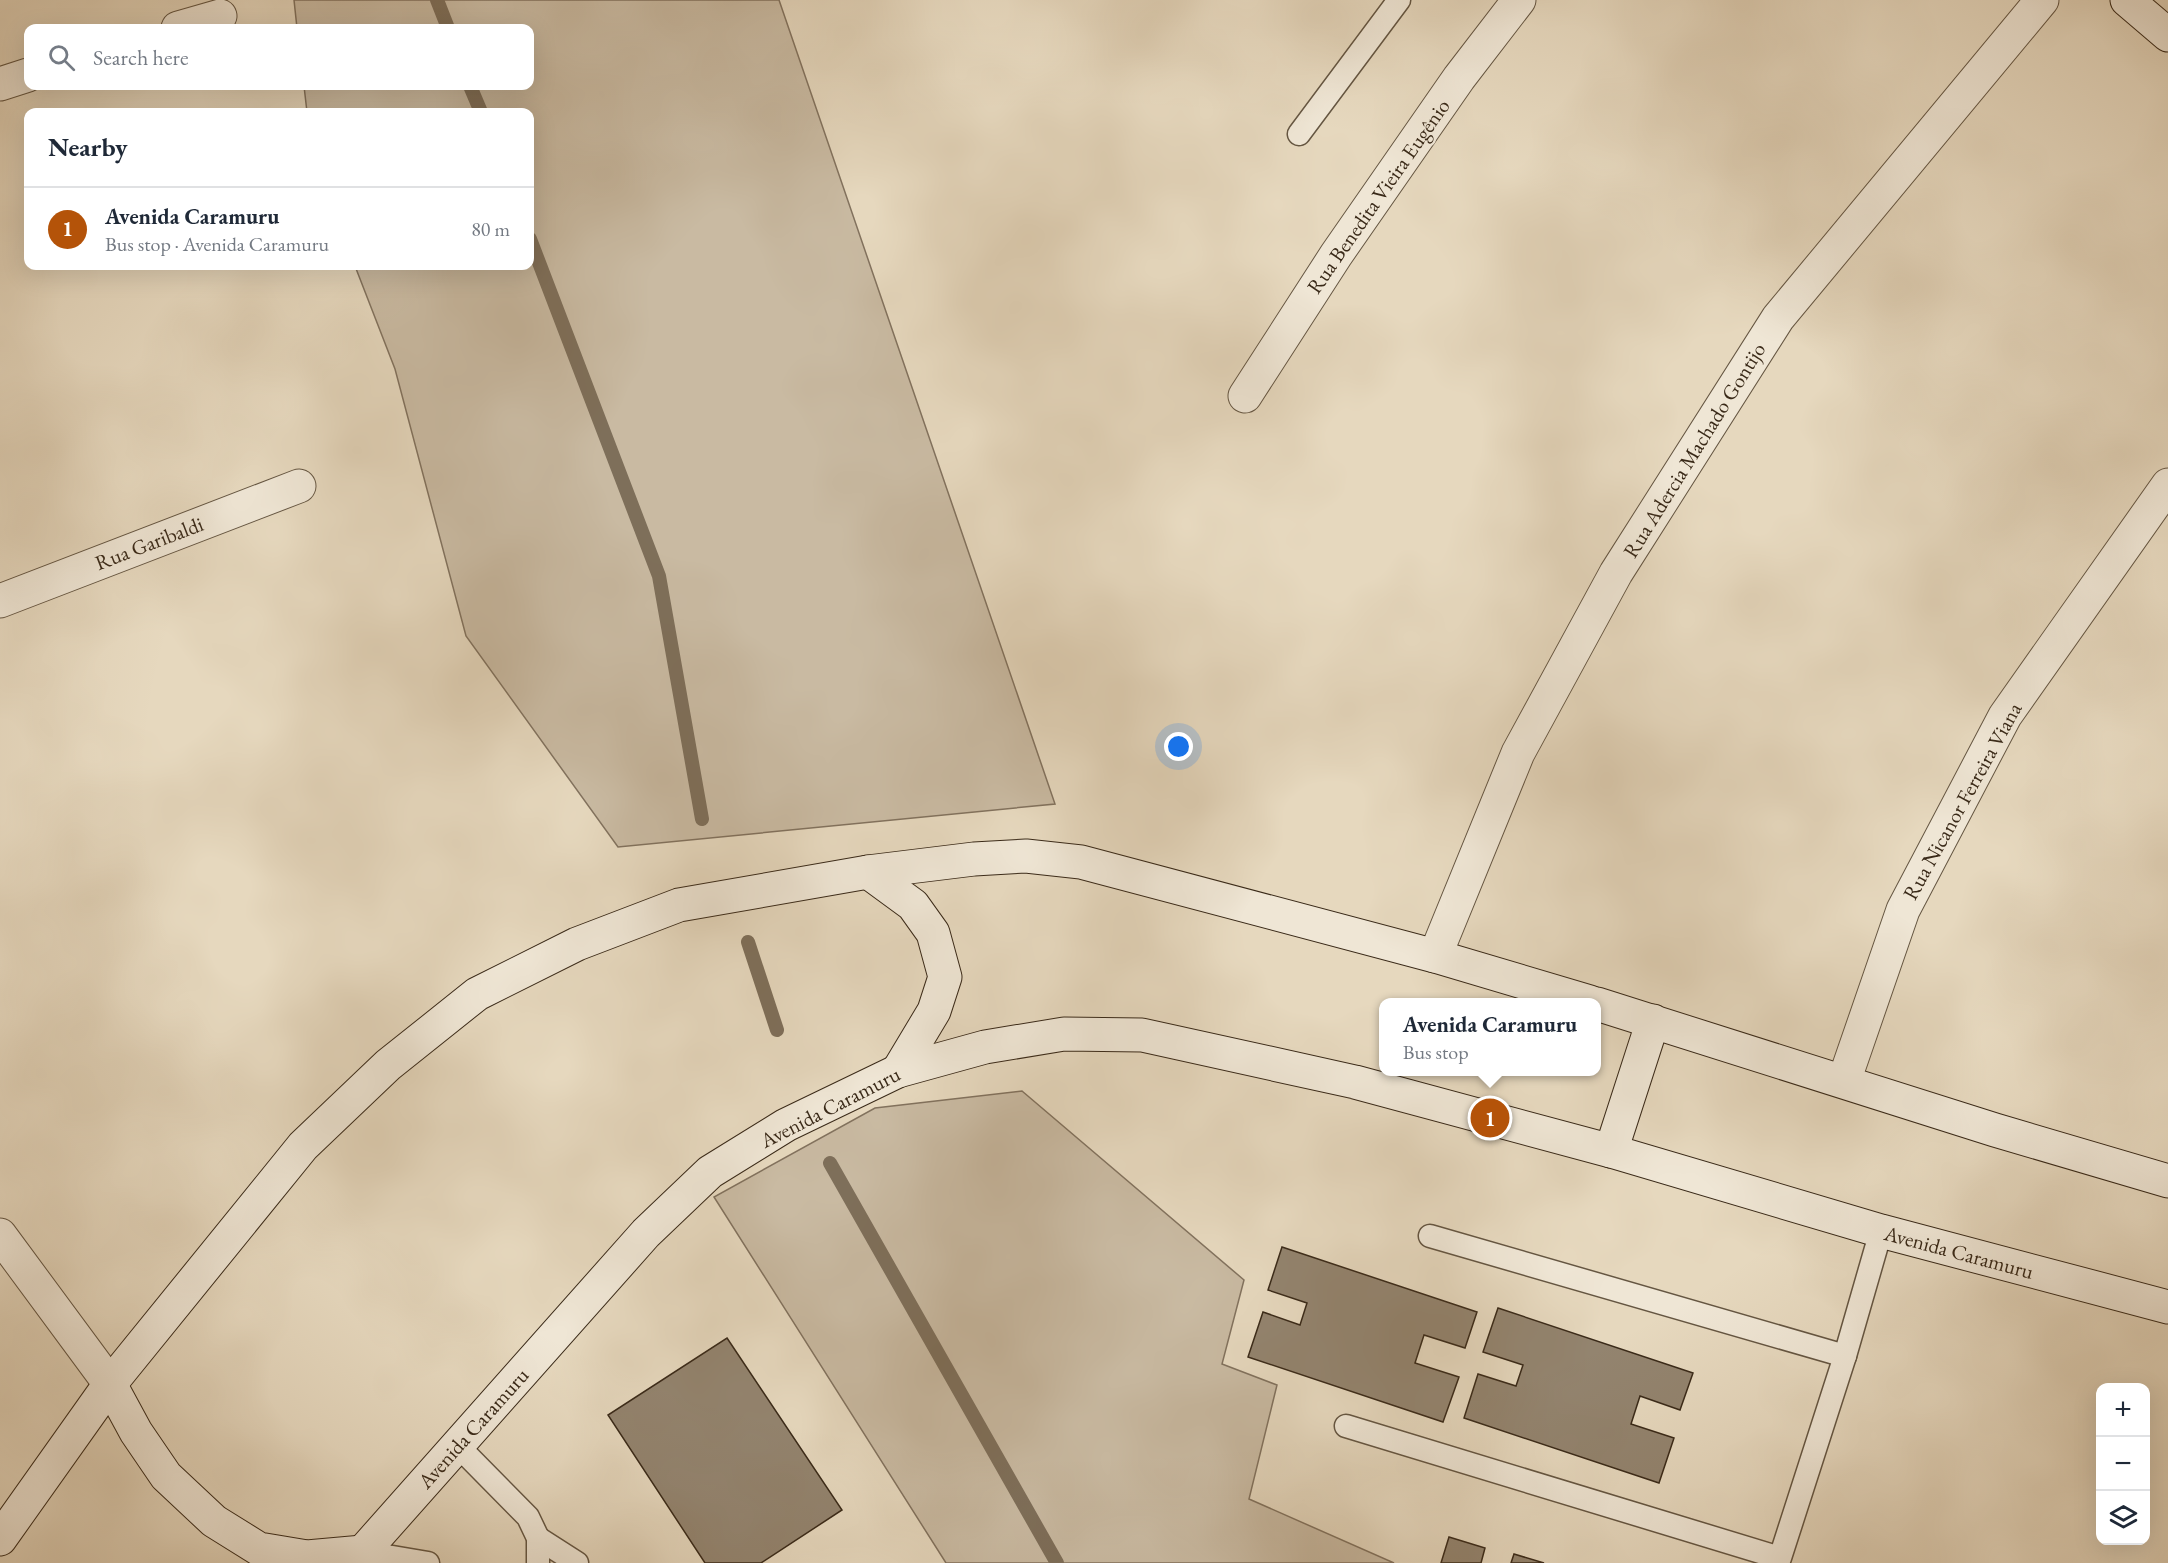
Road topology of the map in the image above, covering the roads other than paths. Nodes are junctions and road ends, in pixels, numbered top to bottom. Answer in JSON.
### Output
{"nodes":[{"id":1,"x":1399,"y":0,"type":"edge"},
{"id":2,"x":1519,"y":0,"type":"edge"},
{"id":3,"x":2042,"y":0,"type":"edge"},
{"id":4,"x":2127,"y":0,"type":"edge"},
{"id":5,"x":220,"y":16,"type":"dead end"},
{"id":6,"x":192,"y":24,"type":"edge"},
{"id":7,"x":2168,"y":35,"type":"edge"},
{"id":8,"x":24,"y":76,"type":"edge"},
{"id":9,"x":0,"y":84,"type":"edge"},
{"id":10,"x":1299,"y":134,"type":"dead end"},
{"id":11,"x":1245,"y":396,"type":"dead end"},
{"id":12,"x":2168,"y":485,"type":"edge"},
{"id":13,"x":299,"y":486,"type":"dead end"},
{"id":14,"x":0,"y":601,"type":"edge"},
{"id":15,"x":868,"y":872,"type":"junction"},
{"id":16,"x":1435,"y":956,"type":"junction"},
{"id":17,"x":1577,"y":998,"type":"edge"},
{"id":18,"x":1601,"y":1006,"type":"edge"},
{"id":19,"x":1653,"y":1021,"type":"junction"},
{"id":20,"x":898,"y":1071,"type":"junction"},
{"id":21,"x":1844,"y":1081,"type":"junction"},
{"id":22,"x":1611,"y":1151,"type":"junction"},
{"id":23,"x":2168,"y":1181,"type":"edge"},
{"id":24,"x":1881,"y":1231,"type":"junction"},
{"id":25,"x":0,"y":1235,"type":"edge"},
{"id":26,"x":1430,"y":1236,"type":"dead end"},
{"id":27,"x":2168,"y":1307,"type":"edge"},
{"id":28,"x":1845,"y":1356,"type":"junction"},
{"id":29,"x":110,"y":1384,"type":"junction"},
{"id":30,"x":1346,"y":1426,"type":"dead end"},
{"id":31,"x":458,"y":1446,"type":"junction"},
{"id":32,"x":538,"y":1538,"type":"junction"},
{"id":33,"x":0,"y":1539,"type":"edge"},
{"id":34,"x":358,"y":1558,"type":"edge"},
{"id":35,"x":428,"y":1563,"type":"edge"},
{"id":36,"x":538,"y":1563,"type":"edge"},
{"id":37,"x":577,"y":1563,"type":"edge"}],
"edges":[{"from":1,"to":10,"type":"lane"},
{"from":2,"to":11,"type":"main road","name":"Rua Benedita Vieira Eugênio"},
{"from":3,"to":16,"type":"main road","name":"Rua Adercia Machado Gontijo"},
{"from":4,"to":7,"type":"main road"},
{"from":5,"to":6,"type":"main road"},
{"from":8,"to":9,"type":"main road"},
{"from":12,"to":21,"type":"main road","name":"Rua Nicanor Ferreira Viana"},
{"from":13,"to":14,"type":"main road","name":"Rua Garibaldi"},
{"from":15,"to":16,"type":"main road"},
{"from":15,"to":20,"type":"main road"},
{"from":15,"to":29,"type":"main road"},
{"from":16,"to":17,"type":"main road"},
{"from":18,"to":19,"type":"main road"},
{"from":19,"to":21,"type":"main road"},
{"from":19,"to":22,"type":"main road"},
{"from":20,"to":22,"type":"main road","name":"Avenida Caramuru"},
{"from":20,"to":31,"type":"main road","name":"Avenida Caramuru"},
{"from":21,"to":23,"type":"main road"},
{"from":22,"to":24,"type":"main road","name":"Avenida Caramuru"},
{"from":24,"to":27,"type":"main road","name":"Avenida Caramuru"},
{"from":24,"to":28,"type":"lane"},
{"from":25,"to":29,"type":"main road"},
{"from":26,"to":28,"type":"lane"},
{"from":28,"to":30,"type":"lane"},
{"from":29,"to":33,"type":"main road"},
{"from":29,"to":34,"type":"main road"},
{"from":31,"to":32,"type":"lane"},
{"from":31,"to":34,"type":"main road","name":"Avenida Caramuru"},
{"from":32,"to":36,"type":"lane"},
{"from":32,"to":37,"type":"lane"},
{"from":34,"to":35,"type":"lane"}]}
